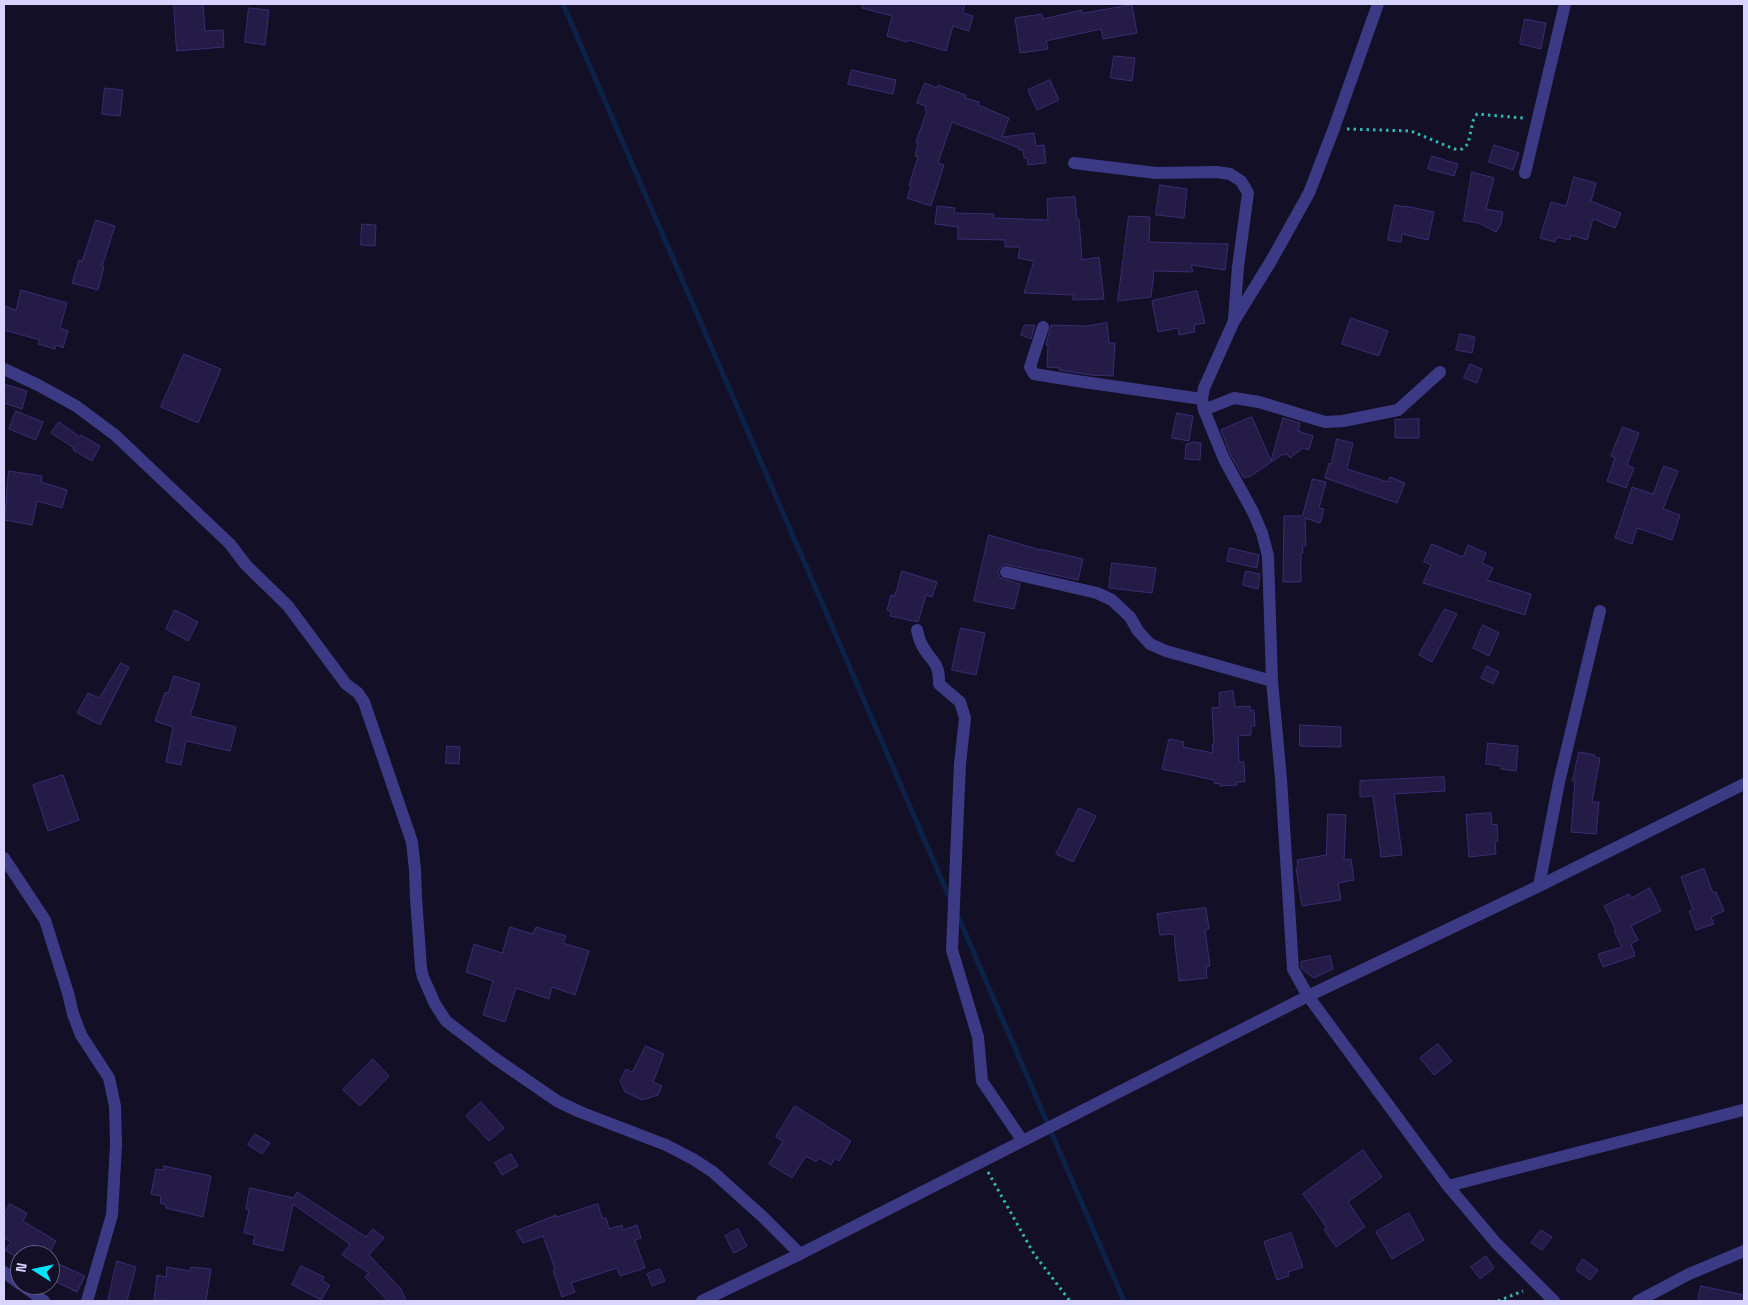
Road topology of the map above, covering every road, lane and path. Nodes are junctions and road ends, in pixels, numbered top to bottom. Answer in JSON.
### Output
{"nodes":[{"id":1,"x":1378,"y":4,"type":"edge"},
{"id":2,"x":1565,"y":4,"type":"edge"},
{"id":3,"x":1538,"y":119,"type":"junction"},
{"id":4,"x":1334,"y":128,"type":"junction"},
{"id":5,"x":1074,"y":164,"type":"dead end"},
{"id":6,"x":1525,"y":173,"type":"dead end"},
{"id":7,"x":1234,"y":321,"type":"junction"},
{"id":8,"x":1043,"y":327,"type":"dead end"},
{"id":9,"x":4,"y":369,"type":"edge"},
{"id":10,"x":1440,"y":372,"type":"dead end"},
{"id":11,"x":1203,"y":404,"type":"junction"},
{"id":12,"x":1006,"y":572,"type":"dead end"},
{"id":13,"x":1600,"y":611,"type":"dead end"},
{"id":14,"x":917,"y":630,"type":"dead end"},
{"id":15,"x":1272,"y":681,"type":"junction"},
{"id":16,"x":1744,"y":784,"type":"edge"},
{"id":17,"x":4,"y":858,"type":"edge"},
{"id":18,"x":1539,"y":886,"type":"junction"},
{"id":19,"x":1308,"y":996,"type":"junction"},
{"id":20,"x":1743,"y":1110,"type":"dead end"},
{"id":21,"x":1022,"y":1140,"type":"junction"},
{"id":22,"x":982,"y":1160,"type":"junction"},
{"id":23,"x":1448,"y":1186,"type":"junction"},
{"id":24,"x":1744,"y":1251,"type":"edge"},
{"id":25,"x":800,"y":1254,"type":"junction"},
{"id":26,"x":1538,"y":1285,"type":"junction"},
{"id":27,"x":87,"y":1301,"type":"edge"},
{"id":28,"x":702,"y":1301,"type":"edge"},
{"id":29,"x":1070,"y":1301,"type":"edge"},
{"id":30,"x":1498,"y":1301,"type":"edge"},
{"id":31,"x":1554,"y":1301,"type":"edge"},
{"id":32,"x":1638,"y":1301,"type":"edge"}],
"edges":[{"from":1,"to":4,"type":"street"},
{"from":2,"to":3,"type":"street"},
{"from":3,"to":4,"type":"path"},
{"from":3,"to":6,"type":"street"},
{"from":4,"to":7,"type":"street"},
{"from":5,"to":7,"type":"street"},
{"from":7,"to":11,"type":"street"},
{"from":8,"to":11,"type":"street"},
{"from":9,"to":25,"type":"street"},
{"from":10,"to":11,"type":"street"},
{"from":11,"to":15,"type":"street"},
{"from":12,"to":15,"type":"street"},
{"from":13,"to":18,"type":"street"},
{"from":14,"to":21,"type":"street"},
{"from":15,"to":19,"type":"street"},
{"from":16,"to":18,"type":"street"},
{"from":17,"to":27,"type":"street"},
{"from":18,"to":19,"type":"street"},
{"from":19,"to":21,"type":"street"},
{"from":19,"to":23,"type":"street"},
{"from":20,"to":23,"type":"street"},
{"from":21,"to":22,"type":"street"},
{"from":22,"to":25,"type":"street"},
{"from":22,"to":29,"type":"path"},
{"from":23,"to":26,"type":"street"},
{"from":24,"to":32,"type":"street"},
{"from":25,"to":28,"type":"street"},
{"from":26,"to":30,"type":"path"},
{"from":26,"to":31,"type":"street"}]}
